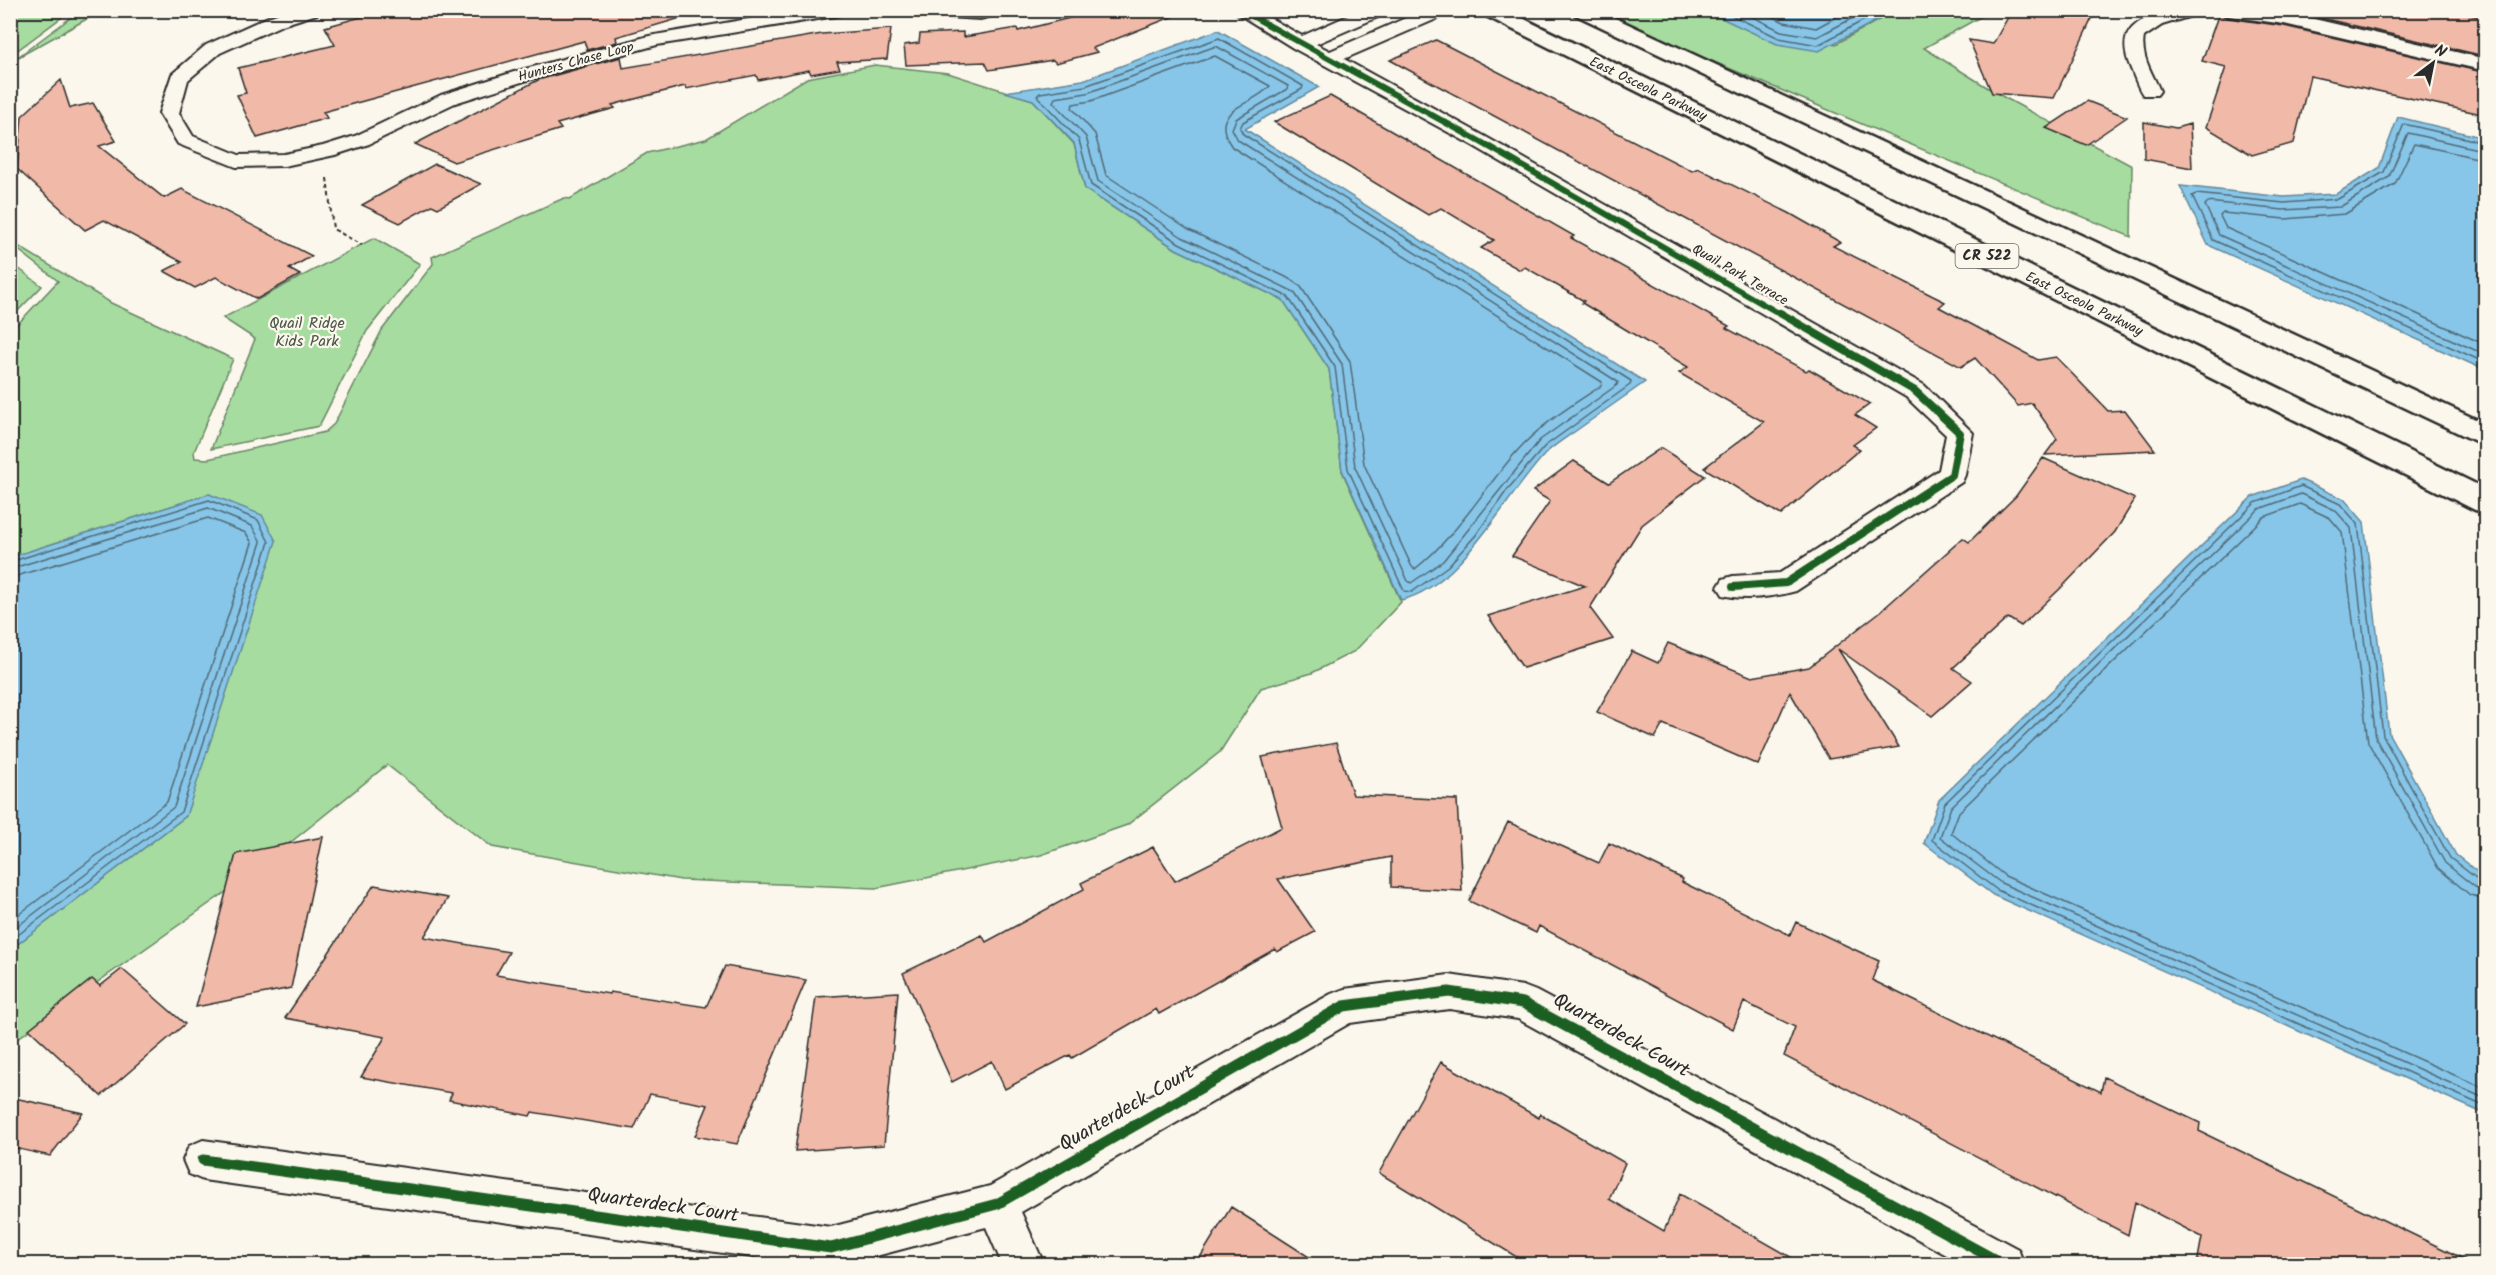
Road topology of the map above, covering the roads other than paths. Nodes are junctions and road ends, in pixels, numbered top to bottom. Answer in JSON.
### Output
{"nodes":[{"id":1,"x":310,"y":10,"type":"edge"},
{"id":2,"x":836,"y":10,"type":"edge"},
{"id":3,"x":932,"y":10,"type":"edge"},
{"id":4,"x":993,"y":10,"type":"edge"},
{"id":5,"x":1241,"y":10,"type":"edge"},
{"id":6,"x":1378,"y":10,"type":"edge"},
{"id":7,"x":1441,"y":10,"type":"edge"},
{"id":8,"x":1489,"y":10,"type":"edge"},
{"id":9,"x":1581,"y":10,"type":"edge"},
{"id":10,"x":2191,"y":10,"type":"edge"},
{"id":11,"x":2229,"y":10,"type":"edge"},
{"id":12,"x":1300,"y":44,"type":"junction"},
{"id":13,"x":1327,"y":59,"type":"junction"},
{"id":14,"x":2486,"y":65,"type":"edge"},
{"id":15,"x":2150,"y":91,"type":"dead end"},
{"id":16,"x":328,"y":152,"type":"junction"},
{"id":17,"x":327,"y":178,"type":"road end"},
{"id":18,"x":2486,"y":436,"type":"edge"},
{"id":19,"x":2486,"y":502,"type":"edge"},
{"id":20,"x":1733,"y":587,"type":"dead end"},
{"id":21,"x":203,"y":1160,"type":"dead end"},
{"id":22,"x":997,"y":1204,"type":"junction"},
{"id":23,"x":1023,"y":1264,"type":"edge"},
{"id":24,"x":2002,"y":1264,"type":"edge"}],
"edges":[{"from":1,"to":16,"type":"street","name":"Hunters Chase Loop"},
{"from":2,"to":16,"type":"street","name":"Hunters Chase Loop"},
{"from":3,"to":4,"type":"street"},
{"from":5,"to":12,"type":"street","name":"Quail Park Terrace"},
{"from":6,"to":12,"type":"street"},
{"from":7,"to":13,"type":"street"},
{"from":8,"to":19,"type":"main road","name":"East Osceola Parkway","number":"CR 522"},
{"from":9,"to":18,"type":"main road"},
{"from":10,"to":15,"type":"street"},
{"from":11,"to":14,"type":"street"},
{"from":12,"to":13,"type":"street","name":"Quail Park Terrace"},
{"from":13,"to":20,"type":"street","name":"Quail Park Terrace"},
{"from":16,"to":17,"type":"street"},
{"from":21,"to":22,"type":"street","name":"Quarterdeck Court"},
{"from":22,"to":23,"type":"street"},
{"from":22,"to":24,"type":"street","name":"Quarterdeck Court"}]}
